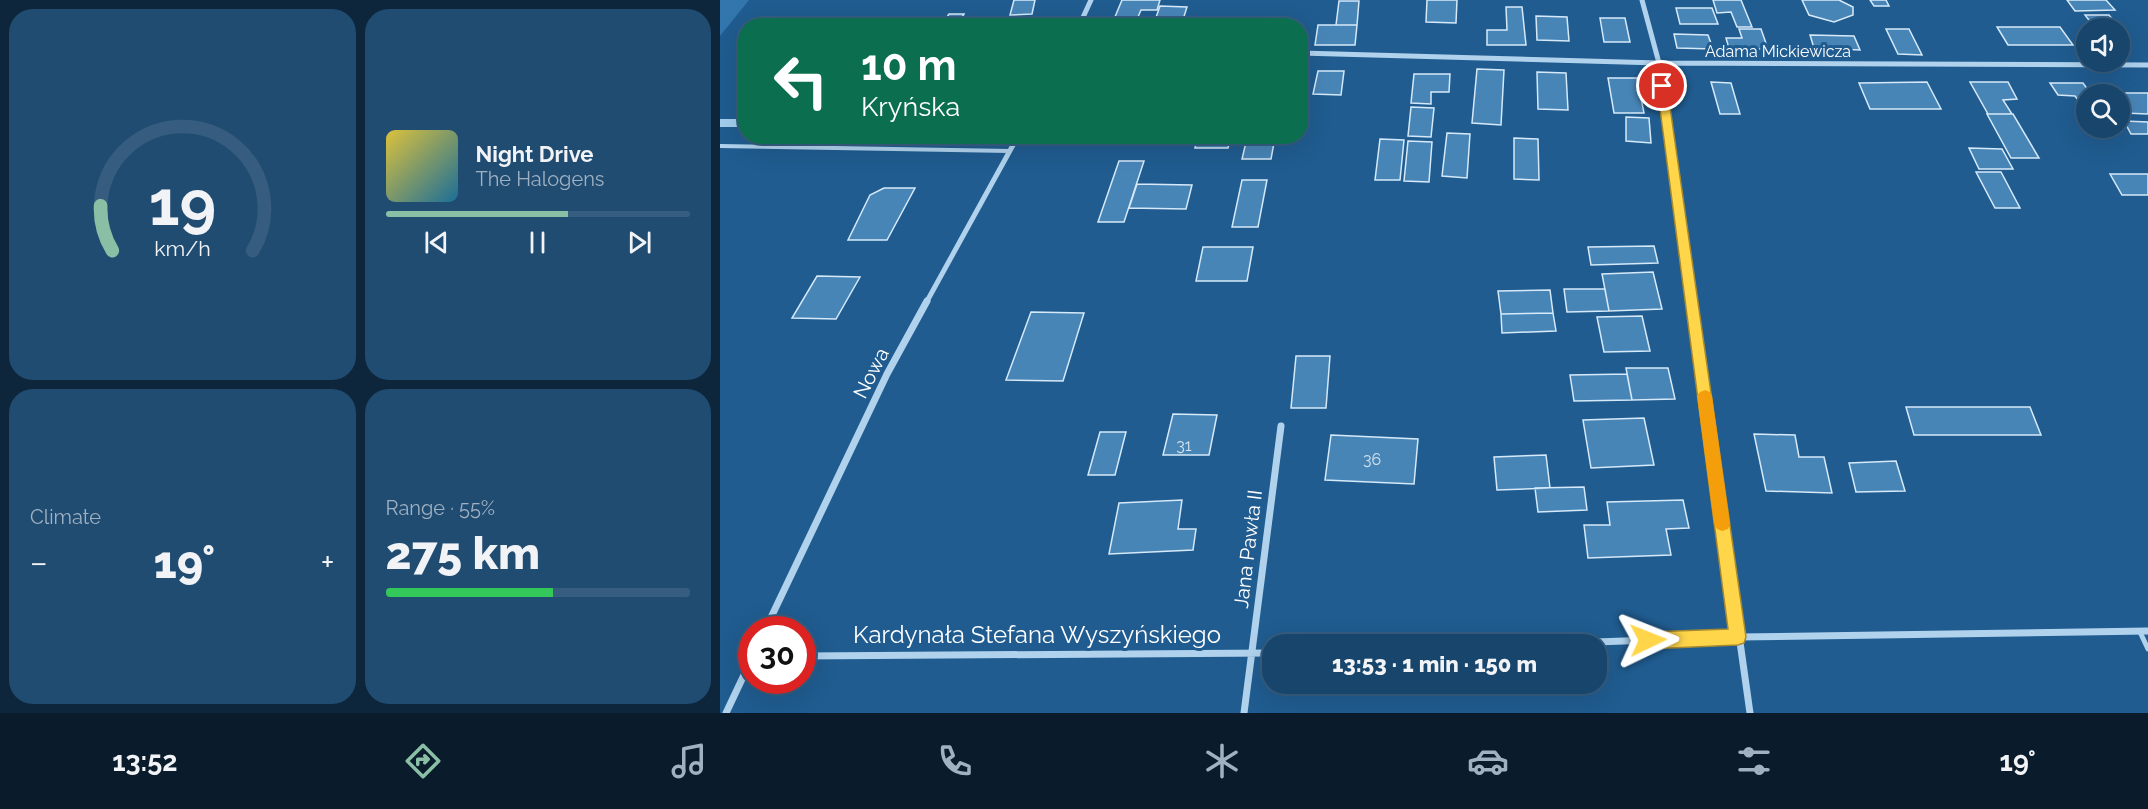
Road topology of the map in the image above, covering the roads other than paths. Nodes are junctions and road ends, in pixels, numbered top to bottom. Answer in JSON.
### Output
{"nodes":[{"id":1,"x":1091,"y":0,"type":"edge"},
{"id":2,"x":1642,"y":0,"type":"edge"},
{"id":3,"x":1083,"y":18,"type":"edge"},
{"id":4,"x":1308,"y":53,"type":"edge"},
{"id":5,"x":1659,"y":63,"type":"junction"},
{"id":6,"x":2148,"y":65,"type":"edge"},
{"id":7,"x":1014,"y":144,"type":"edge"},
{"id":8,"x":720,"y":146,"type":"edge"},
{"id":9,"x":1010,"y":151,"type":"junction"},
{"id":10,"x":1281,"y":426,"type":"dead end"},
{"id":11,"x":772,"y":616,"type":"edge"},
{"id":12,"x":2144,"y":631,"type":"edge"},
{"id":13,"x":1738,"y":637,"type":"junction"},
{"id":14,"x":1607,"y":642,"type":"edge"},
{"id":15,"x":2148,"y":649,"type":"edge"},
{"id":16,"x":1251,"y":654,"type":"junction"},
{"id":17,"x":1262,"y":654,"type":"edge"},
{"id":18,"x":816,"y":656,"type":"edge"},
{"id":19,"x":738,"y":688,"type":"edge"},
{"id":20,"x":726,"y":713,"type":"edge"},
{"id":21,"x":1244,"y":713,"type":"edge"},
{"id":22,"x":1750,"y":713,"type":"edge"}],
"edges":[{"from":1,"to":3,"type":"street"},
{"from":2,"to":5,"type":"street"},
{"from":4,"to":5,"type":"street","name":"Adama Mickiewicza"},
{"from":5,"to":6,"type":"street","name":"Adama Mickiewicza"},
{"from":5,"to":13,"type":"street"},
{"from":7,"to":9,"type":"street","name":"Nowa"},
{"from":8,"to":9,"type":"lane"},
{"from":9,"to":11,"type":"street","name":"Nowa"},
{"from":10,"to":16,"type":"street","name":"Jana Pawła II"},
{"from":12,"to":13,"type":"street"},
{"from":12,"to":15,"type":"lane"},
{"from":13,"to":14,"type":"street"},
{"from":13,"to":22,"type":"street"},
{"from":16,"to":17,"type":"street","name":"Kardynała Stefana Wyszyńskiego"},
{"from":16,"to":18,"type":"street","name":"Kardynała Stefana Wyszyńskiego"},
{"from":16,"to":21,"type":"street","name":"Jana Pawła II"},
{"from":19,"to":20,"type":"street"}]}
